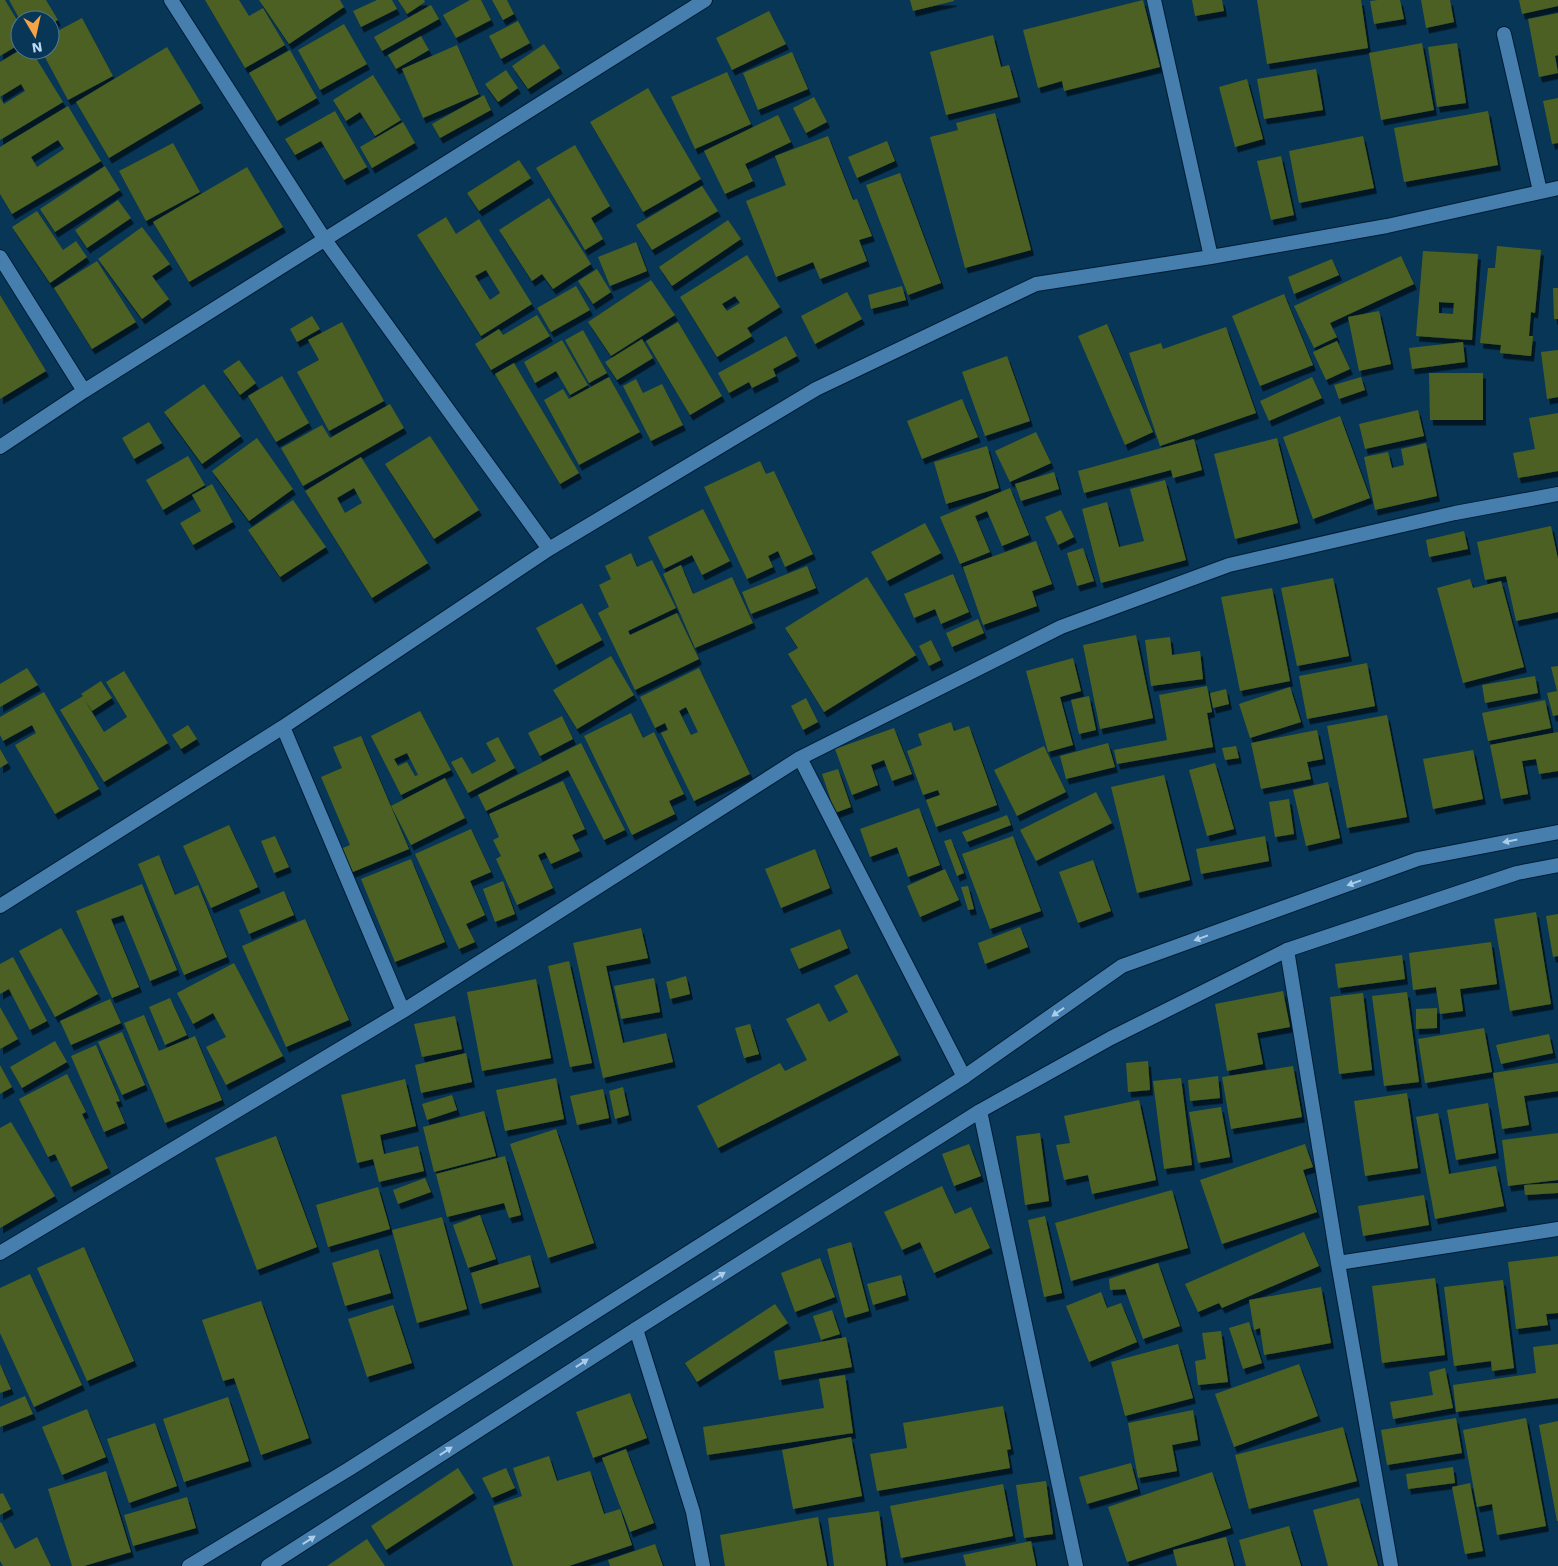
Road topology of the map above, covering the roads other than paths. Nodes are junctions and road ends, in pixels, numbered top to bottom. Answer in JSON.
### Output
{"nodes":[{"id":1,"x":171,"y":0,"type":"edge"},
{"id":2,"x":705,"y":0,"type":"edge"},
{"id":3,"x":1154,"y":0,"type":"edge"},
{"id":4,"x":1504,"y":34,"type":"dead end"},
{"id":5,"x":1558,"y":188,"type":"edge"},
{"id":6,"x":1540,"y":191,"type":"junction"},
{"id":7,"x":325,"y":240,"type":"junction"},
{"id":8,"x":0,"y":257,"type":"edge"},
{"id":9,"x":1211,"y":257,"type":"junction"},
{"id":10,"x":84,"y":391,"type":"junction"},
{"id":11,"x":0,"y":446,"type":"edge"},
{"id":12,"x":1558,"y":494,"type":"edge"},
{"id":13,"x":549,"y":549,"type":"junction"},
{"id":14,"x":283,"y":727,"type":"junction"},
{"id":15,"x":800,"y":758,"type":"junction"},
{"id":16,"x":1558,"y":832,"type":"edge"},
{"id":17,"x":1558,"y":865,"type":"edge"},
{"id":18,"x":0,"y":906,"type":"edge"},
{"id":19,"x":1287,"y":950,"type":"junction"},
{"id":20,"x":403,"y":1011,"type":"junction"},
{"id":21,"x":964,"y":1077,"type":"junction"},
{"id":22,"x":980,"y":1111,"type":"junction"},
{"id":23,"x":1558,"y":1229,"type":"edge"},
{"id":24,"x":0,"y":1253,"type":"edge"},
{"id":25,"x":1338,"y":1263,"type":"junction"},
{"id":26,"x":636,"y":1329,"type":"junction"},
{"id":27,"x":189,"y":1566,"type":"edge"},
{"id":28,"x":268,"y":1566,"type":"edge"},
{"id":29,"x":703,"y":1566,"type":"edge"},
{"id":30,"x":1076,"y":1566,"type":"edge"},
{"id":31,"x":1391,"y":1566,"type":"edge"}],
"edges":[{"from":1,"to":7,"type":"street"},
{"from":2,"to":7,"type":"street"},
{"from":3,"to":9,"type":"street"},
{"from":4,"to":6,"type":"street"},
{"from":5,"to":6,"type":"street"},
{"from":6,"to":9,"type":"street"},
{"from":7,"to":10,"type":"street"},
{"from":7,"to":13,"type":"street"},
{"from":8,"to":10,"type":"street"},
{"from":9,"to":13,"type":"street"},
{"from":10,"to":11,"type":"street"},
{"from":12,"to":15,"type":"street"},
{"from":13,"to":14,"type":"street"},
{"from":14,"to":18,"type":"street"},
{"from":14,"to":20,"type":"street"},
{"from":15,"to":20,"type":"street"},
{"from":15,"to":21,"type":"street"},
{"from":16,"to":21,"type":"street","one_way":true},
{"from":17,"to":19,"type":"street"},
{"from":19,"to":22,"type":"street"},
{"from":19,"to":25,"type":"street"},
{"from":20,"to":24,"type":"street"},
{"from":21,"to":27,"type":"street"},
{"from":26,"to":22,"type":"street","one_way":true},
{"from":22,"to":30,"type":"street"},
{"from":23,"to":25,"type":"street"},
{"from":25,"to":31,"type":"street"},
{"from":28,"to":26,"type":"street","one_way":true},
{"from":26,"to":29,"type":"street"}]}
